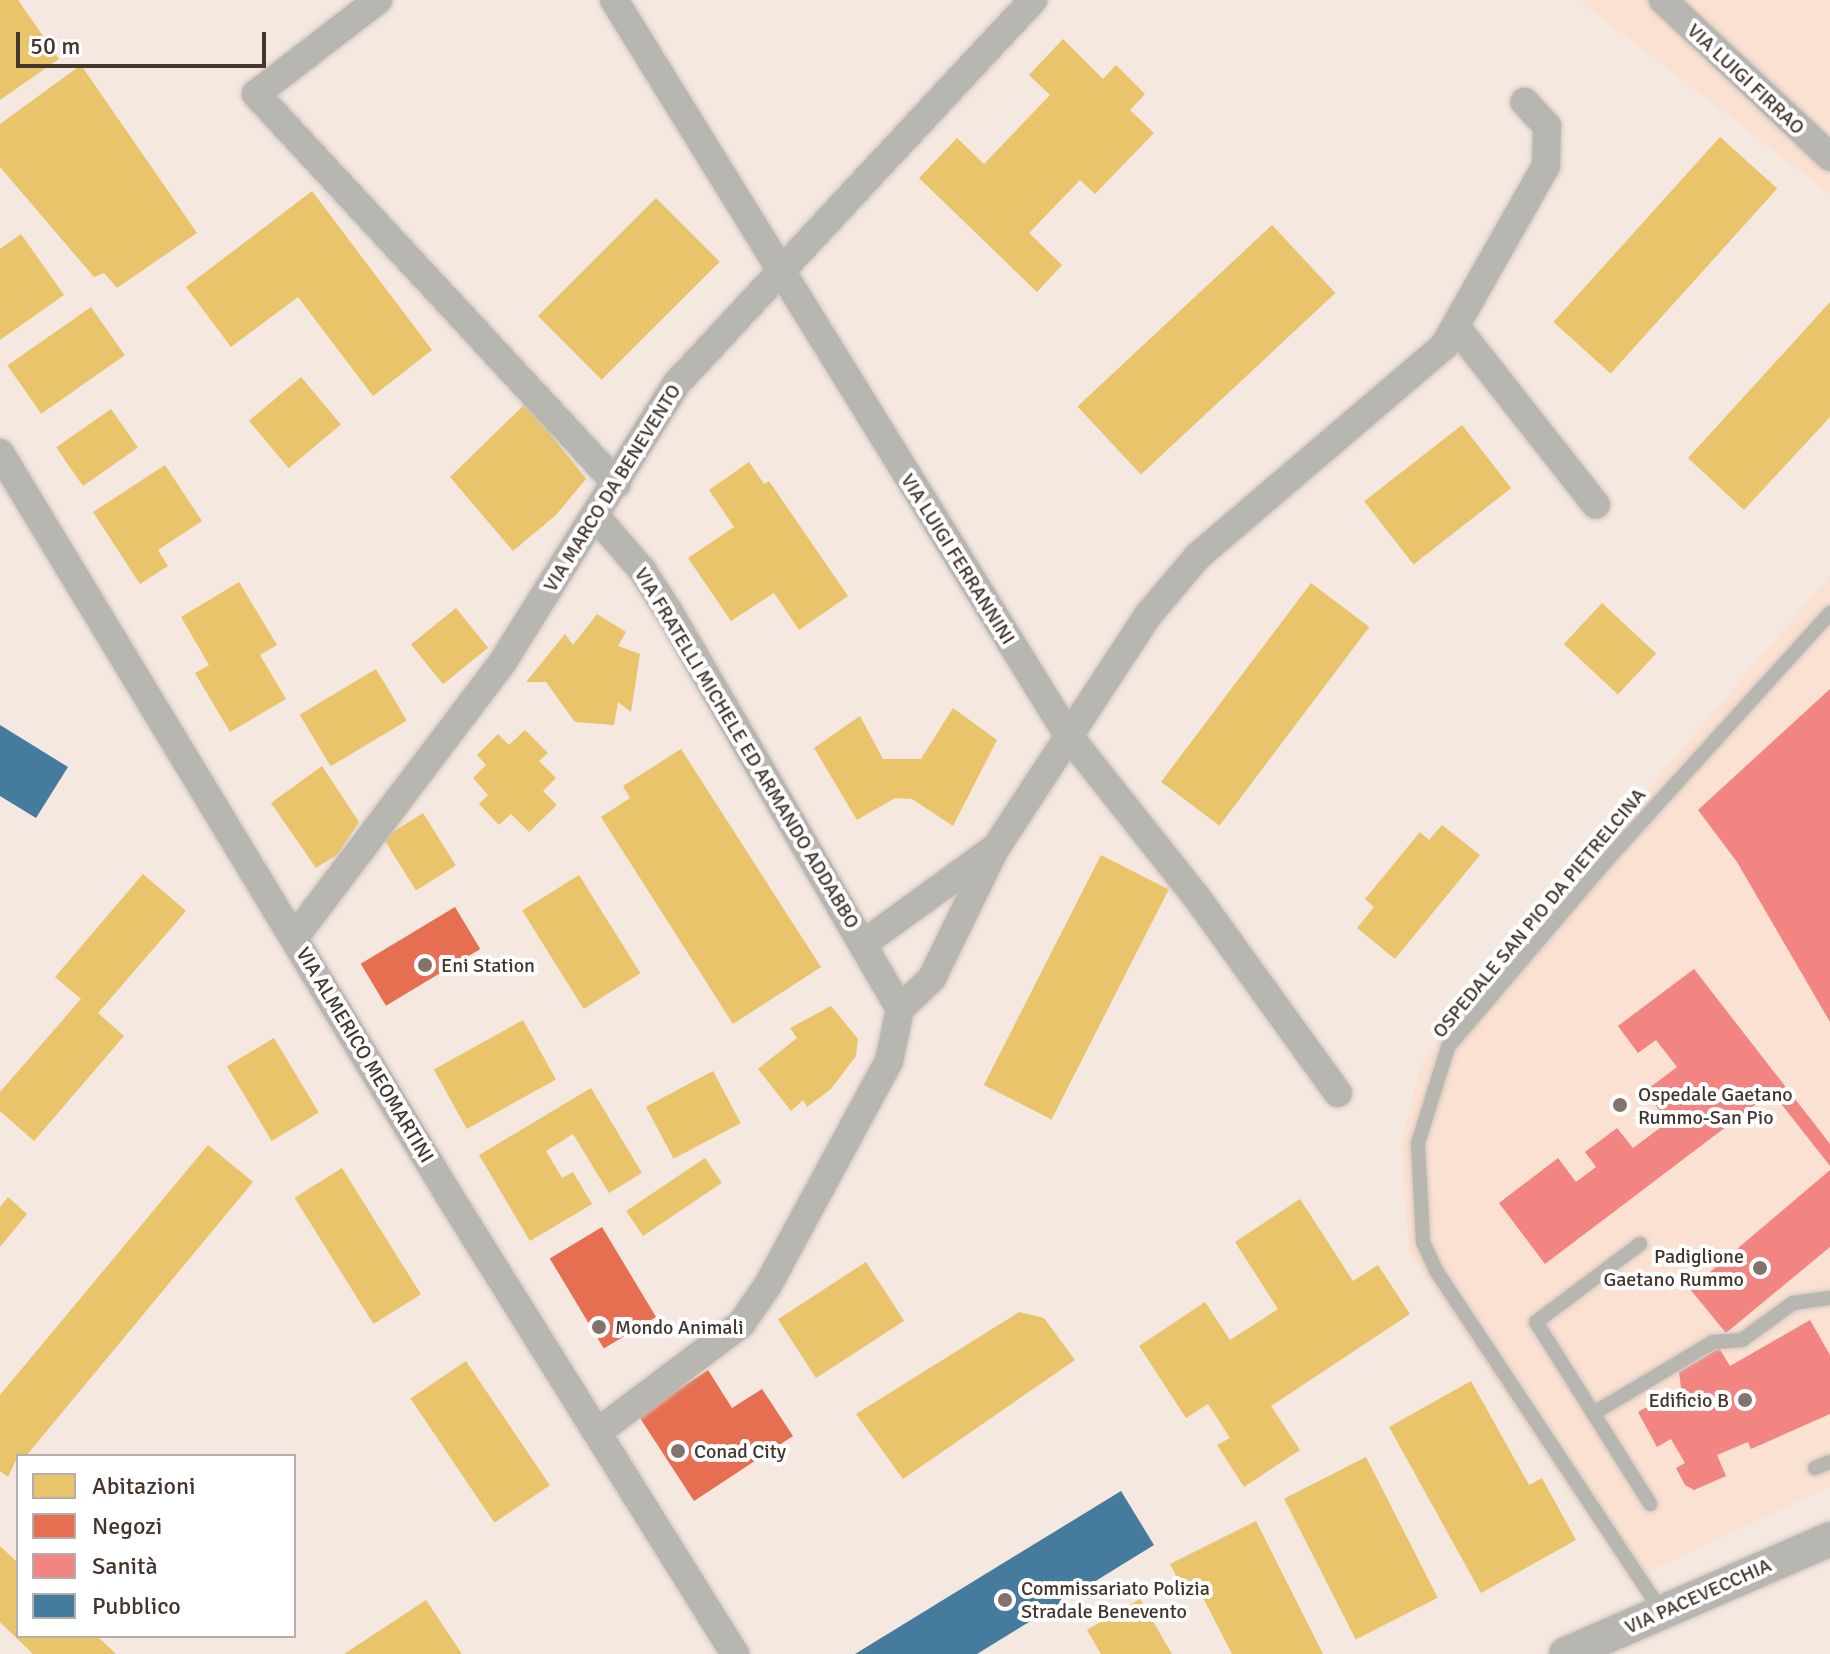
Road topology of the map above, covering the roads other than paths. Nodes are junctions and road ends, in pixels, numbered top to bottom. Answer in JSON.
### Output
{"nodes":[{"id":1,"x":378,"y":0,"type":"edge"},
{"id":2,"x":614,"y":0,"type":"edge"},
{"id":3,"x":1033,"y":0,"type":"edge"},
{"id":4,"x":1663,"y":0,"type":"edge"},
{"id":5,"x":1525,"y":102,"type":"dead end"},
{"id":6,"x":1830,"y":157,"type":"edge"},
{"id":7,"x":780,"y":273,"type":"junction"},
{"id":8,"x":1456,"y":327,"type":"junction"},
{"id":9,"x":0,"y":453,"type":"edge"},
{"id":10,"x":617,"y":484,"type":"junction"},
{"id":11,"x":1596,"y":505,"type":"dead end"},
{"id":12,"x":597,"y":518,"type":"junction"},
{"id":13,"x":1830,"y":613,"type":"edge"},
{"id":14,"x":1068,"y":735,"type":"junction"},
{"id":15,"x":995,"y":849,"type":"junction"},
{"id":16,"x":294,"y":938,"type":"junction"},
{"id":17,"x":864,"y":943,"type":"junction"},
{"id":18,"x":900,"y":1009,"type":"junction"},
{"id":19,"x":1338,"y":1093,"type":"dead end"},
{"id":20,"x":1640,"y":1244,"type":"dead end"},
{"id":21,"x":1830,"y":1298,"type":"edge"},
{"id":22,"x":1594,"y":1413,"type":"junction"},
{"id":23,"x":599,"y":1431,"type":"junction"},
{"id":24,"x":1830,"y":1462,"type":"edge"},
{"id":25,"x":1815,"y":1468,"type":"dead end"},
{"id":26,"x":1650,"y":1504,"type":"dead end"},
{"id":27,"x":1830,"y":1539,"type":"edge"},
{"id":28,"x":1662,"y":1612,"type":"junction"},
{"id":29,"x":735,"y":1654,"type":"edge"},
{"id":30,"x":1566,"y":1654,"type":"edge"}],
"edges":[{"from":1,"to":10,"type":"street"},
{"from":2,"to":7,"type":"street","name":"VIA LUIGI FERRANNINI"},
{"from":3,"to":7,"type":"street","name":"VIA MARCO DA BENEVENTO"},
{"from":4,"to":6,"type":"street","name":"VIA LUIGI FIRRAO"},
{"from":5,"to":8,"type":"street","name":"VIA FRATELLI MICHELE ED ARMANDO ADDABBO"},
{"from":7,"to":10,"type":"street","name":"VIA MARCO DA BENEVENTO"},
{"from":7,"to":14,"type":"street","name":"VIA LUIGI FERRANNINI"},
{"from":8,"to":11,"type":"street"},
{"from":8,"to":14,"type":"street","name":"VIA FRATELLI MICHELE ED ARMANDO ADDABBO"},
{"from":9,"to":16,"type":"street","name":"VIA ALMERICO MEOMARTINI"},
{"from":10,"to":12,"type":"street","name":"VIA MARCO DA BENEVENTO"},
{"from":12,"to":16,"type":"street","name":"VIA MARCO DA BENEVENTO"},
{"from":12,"to":17,"type":"street","name":"VIA FRATELLI MICHELE ED ARMANDO ADDABBO"},
{"from":13,"to":28,"type":"lane","name":"OSPEDALE SAN PIO DA PIETRELCINA"},
{"from":14,"to":15,"type":"street","name":"VIA FRATELLI MICHELE ED ARMANDO ADDABBO"},
{"from":14,"to":19,"type":"street","name":"VIA LUIGI FERRANNINI"},
{"from":15,"to":17,"type":"street","name":"VIA FRATELLI MICHELE ED ARMANDO ADDABBO"},
{"from":15,"to":18,"type":"street","name":"VIA FRATELLI MICHELE ED ARMANDO ADDABBO"},
{"from":16,"to":23,"type":"street","name":"VIA ALMERICO MEOMARTINI"},
{"from":17,"to":18,"type":"street","name":"VIA FRATELLI MICHELE ED ARMANDO ADDABBO"},
{"from":18,"to":23,"type":"street"},
{"from":20,"to":22,"type":"lane"},
{"from":21,"to":22,"type":"lane"},
{"from":22,"to":26,"type":"lane"},
{"from":23,"to":29,"type":"street","name":"VIA ALMERICO MEOMARTINI"},
{"from":24,"to":25,"type":"lane"},
{"from":27,"to":28,"type":"street","name":"VIA PACEVECCHIA"},
{"from":28,"to":30,"type":"street","name":"VIA PACEVECCHIA"}]}
